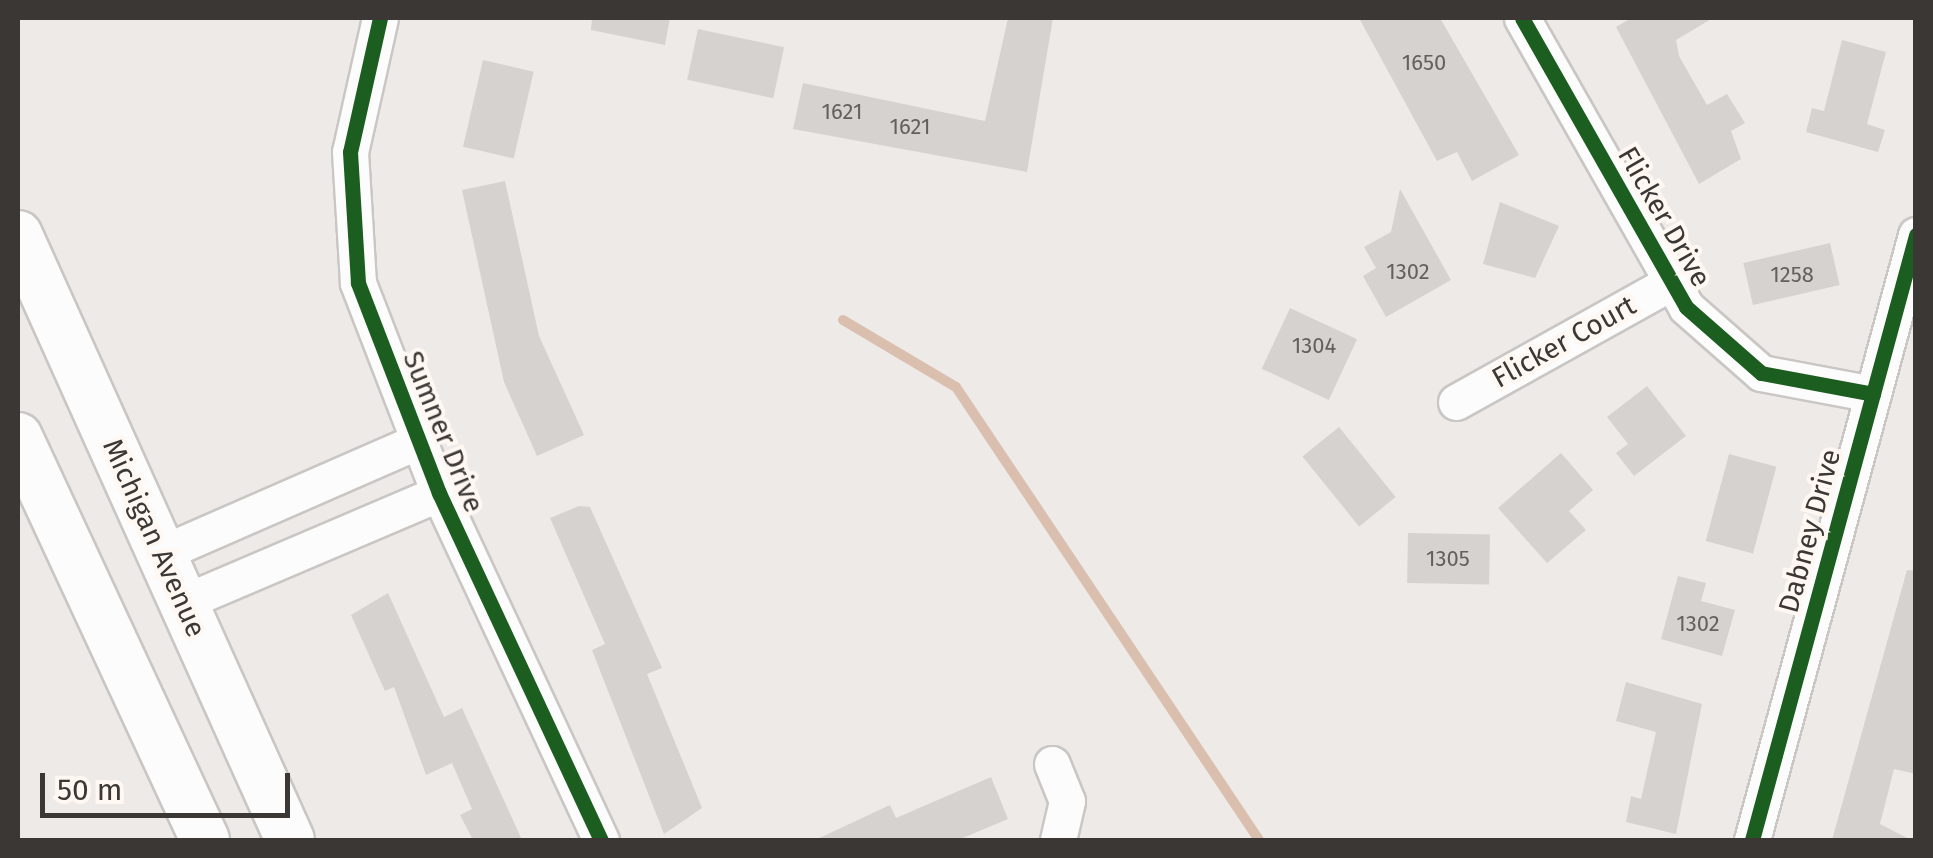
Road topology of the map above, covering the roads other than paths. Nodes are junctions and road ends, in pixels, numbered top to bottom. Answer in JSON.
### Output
{"nodes":[{"id":1,"x":380,"y":18,"type":"edge"},
{"id":2,"x":1522,"y":18,"type":"edge"},
{"id":3,"x":18,"y":235,"type":"edge"},
{"id":4,"x":1916,"y":235,"type":"edge"},
{"id":5,"x":1672,"y":282,"type":"junction"},
{"id":6,"x":1873,"y":394,"type":"junction"},
{"id":7,"x":1456,"y":402,"type":"dead end"},
{"id":8,"x":18,"y":437,"type":"edge"},
{"id":9,"x":418,"y":441,"type":"junction"},
{"id":10,"x":438,"y":494,"type":"junction"},
{"id":11,"x":162,"y":553,"type":"junction"},
{"id":12,"x":184,"y":602,"type":"junction"},
{"id":13,"x":1052,"y":764,"type":"dead end"},
{"id":14,"x":205,"y":840,"type":"edge"},
{"id":15,"x":290,"y":840,"type":"edge"},
{"id":16,"x":601,"y":840,"type":"edge"},
{"id":17,"x":1058,"y":840,"type":"edge"},
{"id":18,"x":1752,"y":840,"type":"edge"}],
"edges":[{"from":1,"to":9,"type":"street","name":"Sumner Drive"},
{"from":2,"to":5,"type":"street","name":"Flicker Drive"},
{"from":3,"to":11,"type":"main road","name":"Michigan Avenue"},
{"from":4,"to":6,"type":"street","name":"Dabney Drive"},
{"from":5,"to":6,"type":"street","name":"Flicker Drive"},
{"from":5,"to":7,"type":"street","name":"Flicker Court"},
{"from":6,"to":18,"type":"street","name":"Dabney Drive"},
{"from":8,"to":14,"type":"main road"},
{"from":9,"to":10,"type":"street","name":"Sumner Drive"},
{"from":9,"to":11,"type":"street"},
{"from":10,"to":12,"type":"street","name":"Sumner Drive"},
{"from":10,"to":16,"type":"street","name":"Sumner Drive"},
{"from":11,"to":12,"type":"main road","name":"Michigan Avenue"},
{"from":12,"to":15,"type":"main road","name":"Michigan Avenue"},
{"from":13,"to":17,"type":"street"}]}
